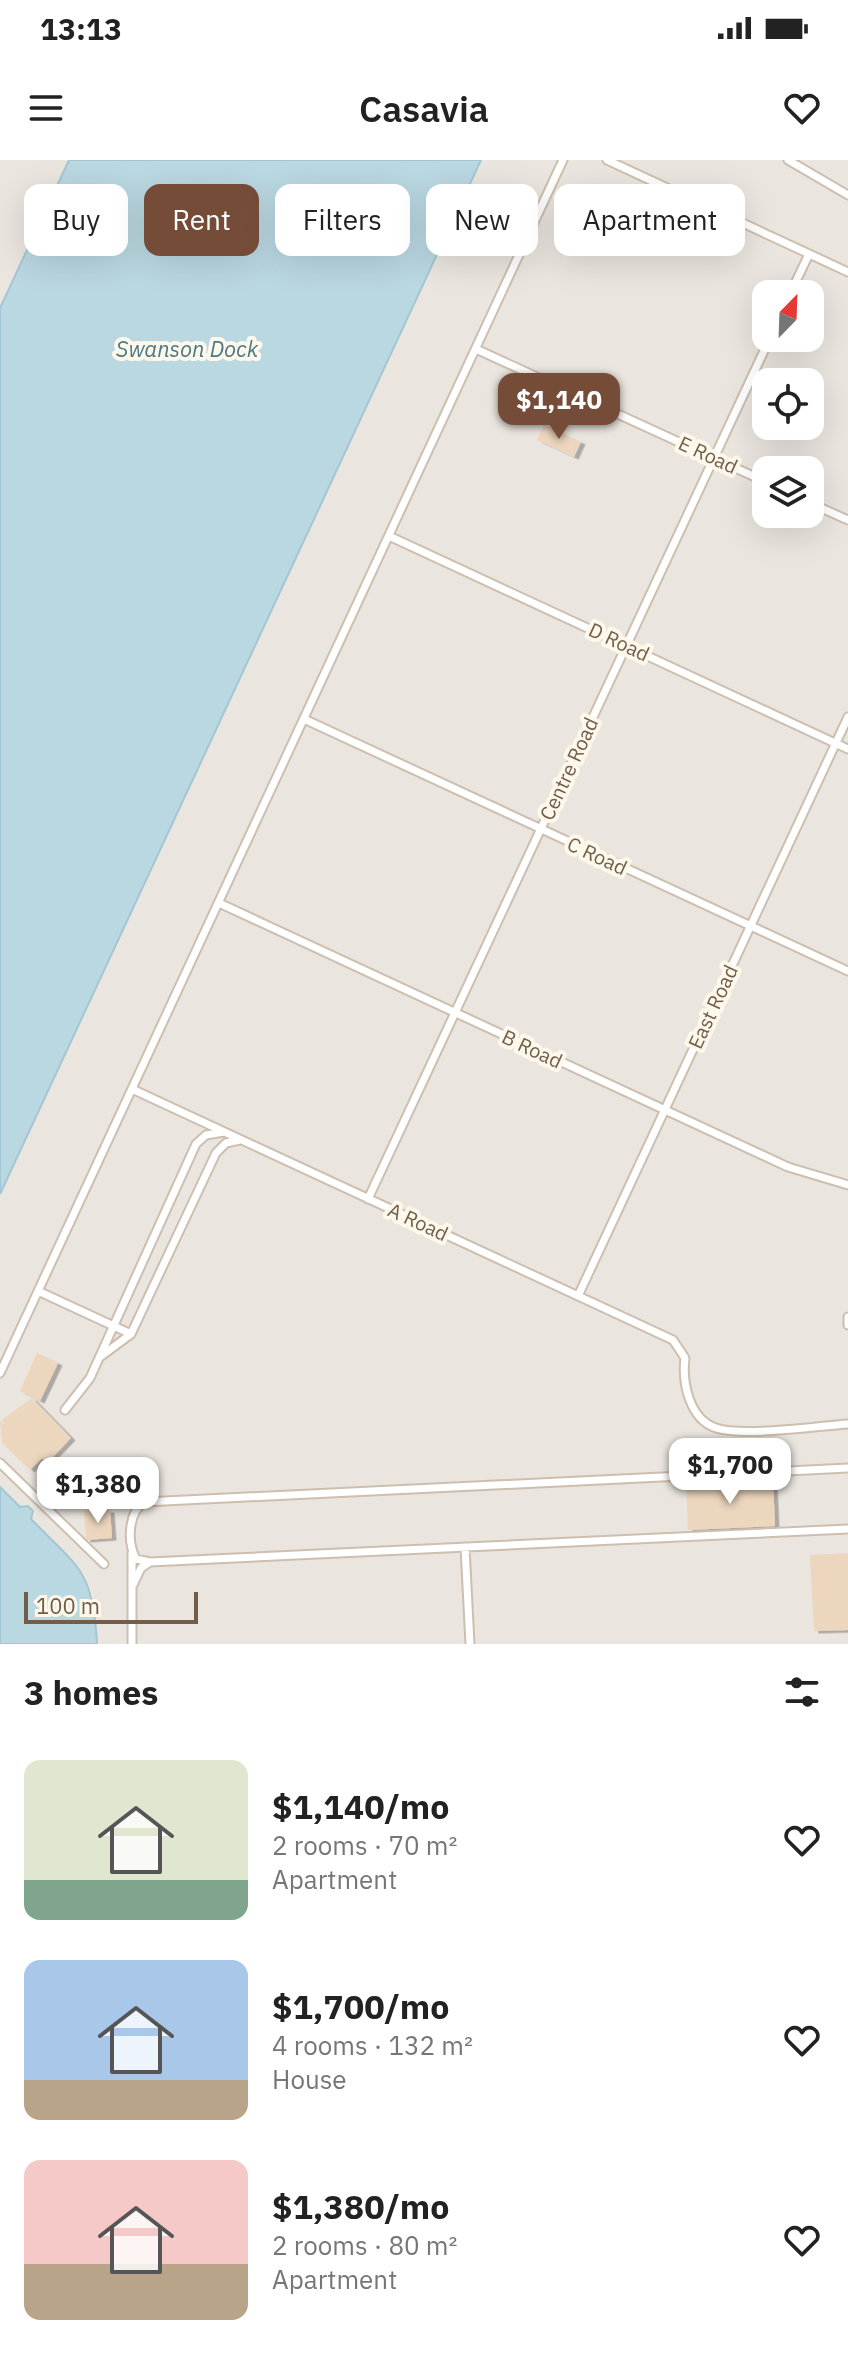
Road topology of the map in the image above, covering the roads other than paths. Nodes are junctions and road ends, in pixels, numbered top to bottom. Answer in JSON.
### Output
{"nodes":[{"id":1,"x":563,"y":160,"type":"edge"},
{"id":2,"x":607,"y":160,"type":"edge"},
{"id":3,"x":788,"y":160,"type":"edge"},
{"id":4,"x":848,"y":195,"type":"edge"},
{"id":5,"x":809,"y":254,"type":"junction"},
{"id":6,"x":848,"y":272,"type":"edge"},
{"id":7,"x":797,"y":280,"type":"edge"},
{"id":8,"x":476,"y":349,"type":"junction"},
{"id":9,"x":763,"y":352,"type":"edge"},
{"id":10,"x":714,"y":458,"type":"junction"},
{"id":11,"x":752,"y":476,"type":"edge"},
{"id":12,"x":824,"y":509,"type":"edge"},
{"id":13,"x":848,"y":520,"type":"edge"},
{"id":14,"x":389,"y":536,"type":"junction"},
{"id":15,"x":626,"y":646,"type":"junction"},
{"id":16,"x":848,"y":717,"type":"edge"},
{"id":17,"x":304,"y":719,"type":"junction"},
{"id":18,"x":836,"y":743,"type":"junction"},
{"id":19,"x":848,"y":749,"type":"edge"},
{"id":20,"x":541,"y":830,"type":"junction"},
{"id":21,"x":219,"y":903,"type":"junction"},
{"id":22,"x":750,"y":927,"type":"junction"},
{"id":23,"x":848,"y":971,"type":"edge"},
{"id":24,"x":455,"y":1013,"type":"junction"},
{"id":25,"x":132,"y":1089,"type":"junction"},
{"id":26,"x":665,"y":1110,"type":"junction"},
{"id":27,"x":224,"y":1132,"type":"junction"},
{"id":28,"x":242,"y":1140,"type":"junction"},
{"id":29,"x":848,"y":1185,"type":"edge"},
{"id":30,"x":368,"y":1199,"type":"junction"},
{"id":31,"x":38,"y":1291,"type":"junction"},
{"id":32,"x":578,"y":1296,"type":"junction"},
{"id":33,"x":848,"y":1317,"type":"edge"},
{"id":34,"x":113,"y":1325,"type":"junction"},
{"id":35,"x":848,"y":1325,"type":"edge"},
{"id":36,"x":131,"y":1334,"type":"junction"},
{"id":37,"x":99,"y":1357,"type":"junction"},
{"id":38,"x":0,"y":1373,"type":"edge"},
{"id":39,"x":65,"y":1410,"type":"dead end"},
{"id":40,"x":848,"y":1424,"type":"edge"},
{"id":41,"x":0,"y":1463,"type":"edge"},
{"id":42,"x":848,"y":1468,"type":"edge"},
{"id":43,"x":848,"y":1529,"type":"edge"},
{"id":44,"x":465,"y":1547,"type":"junction"},
{"id":45,"x":132,"y":1551,"type":"junction"},
{"id":46,"x":150,"y":1562,"type":"junction"},
{"id":47,"x":104,"y":1564,"type":"dead end"},
{"id":48,"x":132,"y":1587,"type":"junction"},
{"id":49,"x":132,"y":1644,"type":"edge"},
{"id":50,"x":470,"y":1644,"type":"edge"}],
"edges":[{"from":1,"to":8,"type":"lane"},
{"from":2,"to":5,"type":"lane"},
{"from":3,"to":4,"type":"lane"},
{"from":5,"to":6,"type":"lane"},
{"from":5,"to":7,"type":"lane"},
{"from":8,"to":10,"type":"lane","name":"E Road"},
{"from":8,"to":14,"type":"lane"},
{"from":9,"to":10,"type":"lane","name":"Centre Road"},
{"from":10,"to":11,"type":"lane","name":"E Road"},
{"from":10,"to":15,"type":"lane","name":"Centre Road"},
{"from":12,"to":13,"type":"lane"},
{"from":14,"to":15,"type":"lane","name":"D Road"},
{"from":14,"to":17,"type":"lane"},
{"from":15,"to":18,"type":"lane","name":"D Road"},
{"from":15,"to":20,"type":"lane","name":"Centre Road"},
{"from":16,"to":18,"type":"lane","name":"East Road"},
{"from":17,"to":20,"type":"lane","name":"C Road"},
{"from":17,"to":21,"type":"lane"},
{"from":18,"to":19,"type":"lane","name":"D Road"},
{"from":18,"to":22,"type":"lane","name":"East Road"},
{"from":20,"to":22,"type":"lane","name":"C Road"},
{"from":20,"to":24,"type":"lane","name":"Centre Road"},
{"from":21,"to":24,"type":"lane","name":"B Road"},
{"from":21,"to":25,"type":"lane"},
{"from":22,"to":23,"type":"lane","name":"C Road"},
{"from":22,"to":26,"type":"lane","name":"East Road"},
{"from":24,"to":26,"type":"lane","name":"B Road"},
{"from":24,"to":30,"type":"lane","name":"Centre Road"},
{"from":25,"to":27,"type":"lane","name":"A Road"},
{"from":25,"to":31,"type":"lane"},
{"from":26,"to":29,"type":"lane","name":"B Road"},
{"from":26,"to":32,"type":"lane","name":"East Road"},
{"from":27,"to":28,"type":"lane","name":"A Road"},
{"from":27,"to":34,"type":"lane"},
{"from":28,"to":30,"type":"lane","name":"A Road"},
{"from":28,"to":36,"type":"lane"},
{"from":30,"to":32,"type":"lane","name":"A Road"},
{"from":31,"to":34,"type":"lane"},
{"from":31,"to":38,"type":"lane"},
{"from":32,"to":40,"type":"lane","name":"A Road"},
{"from":33,"to":35,"type":"lane"},
{"from":34,"to":36,"type":"lane"},
{"from":34,"to":37,"type":"lane"},
{"from":36,"to":37,"type":"lane"},
{"from":37,"to":39,"type":"lane"},
{"from":41,"to":47,"type":"lane"},
{"from":42,"to":45,"type":"lane"},
{"from":43,"to":44,"type":"lane"},
{"from":44,"to":46,"type":"lane"},
{"from":44,"to":50,"type":"lane"},
{"from":45,"to":46,"type":"lane"},
{"from":45,"to":48,"type":"lane"},
{"from":46,"to":48,"type":"lane"},
{"from":48,"to":49,"type":"lane"}]}
